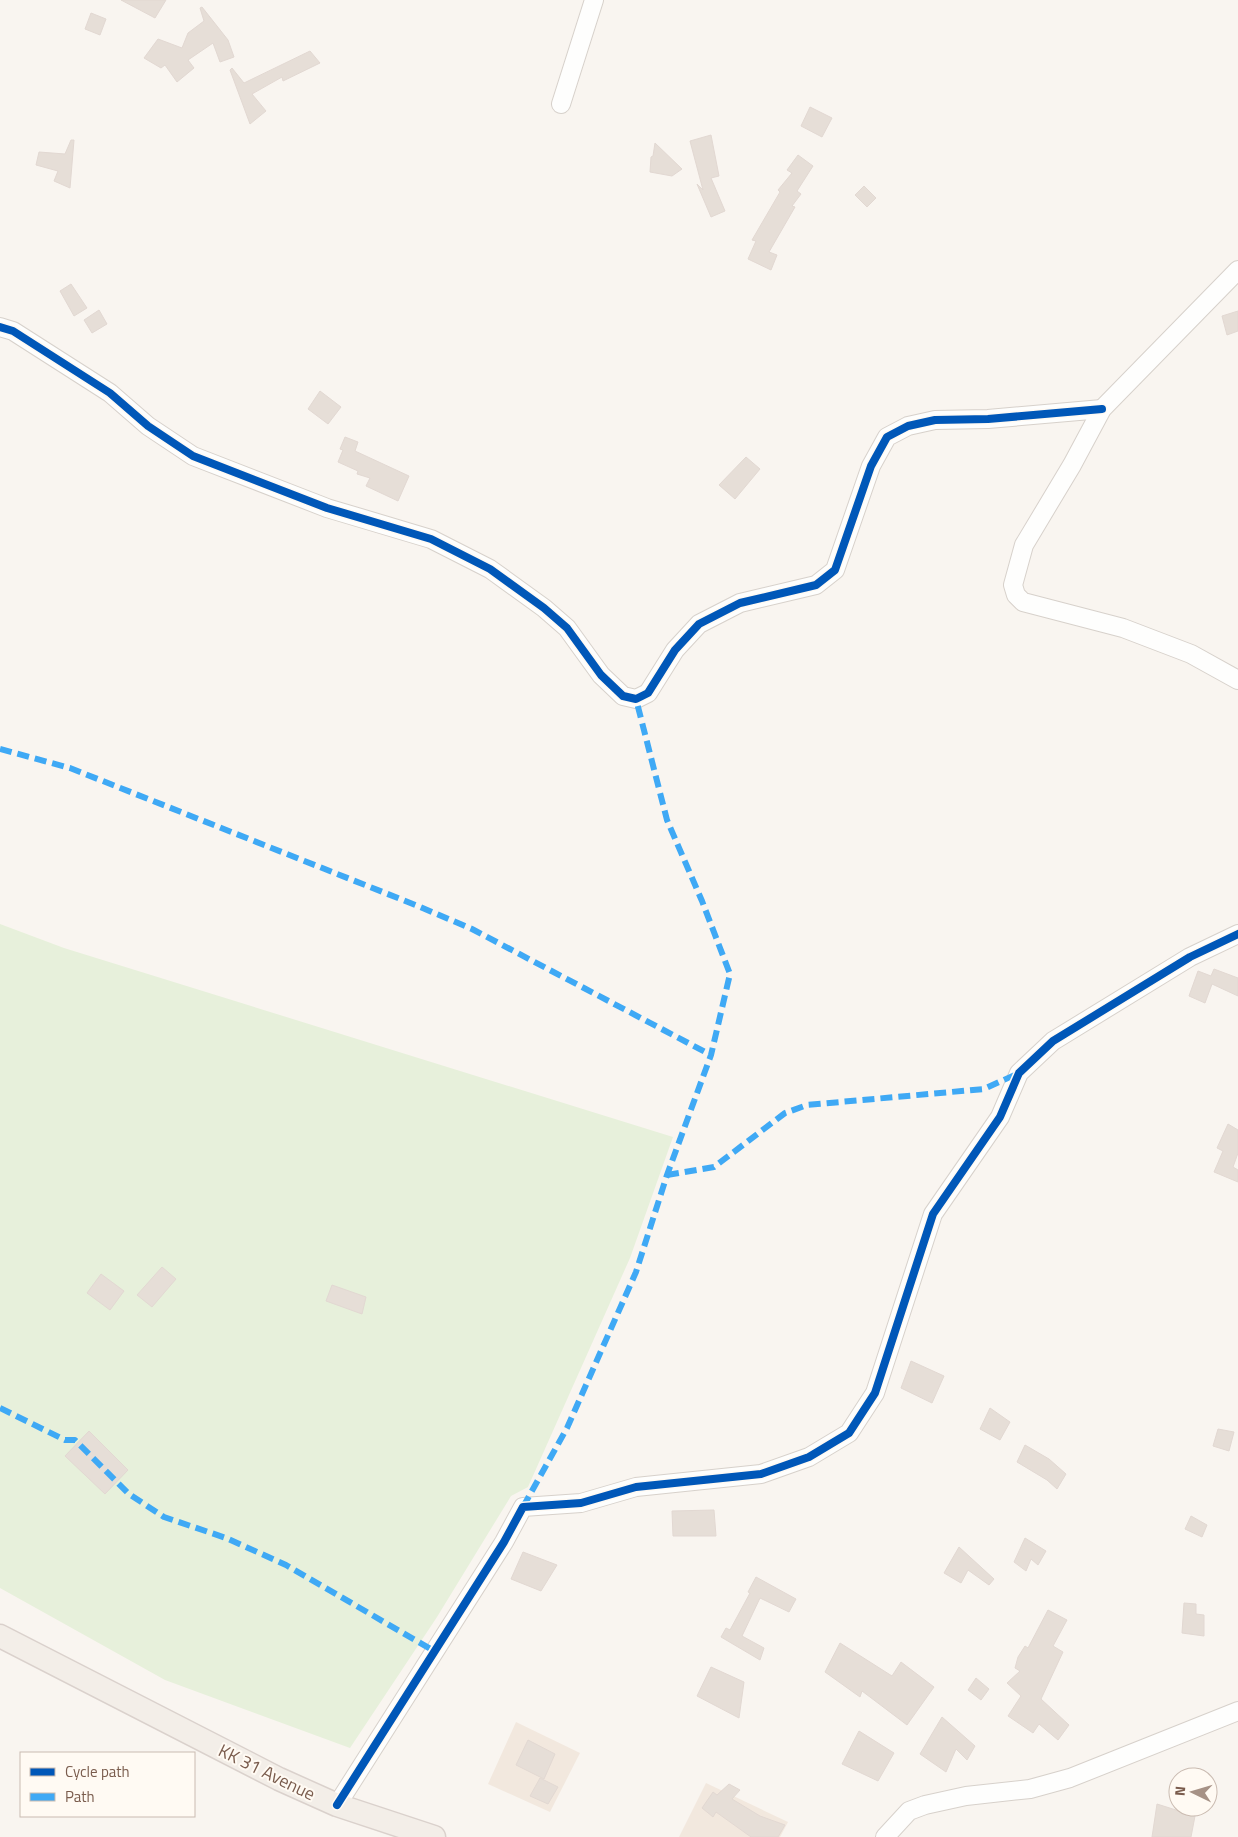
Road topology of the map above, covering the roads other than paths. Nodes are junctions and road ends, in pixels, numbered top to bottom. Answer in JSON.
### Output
{"nodes":[{"id":1,"x":594,"y":0,"type":"edge"},
{"id":2,"x":561,"y":104,"type":"dead end"},
{"id":3,"x":1238,"y":270,"type":"edge"},
{"id":4,"x":0,"y":328,"type":"edge"},
{"id":5,"x":1102,"y":409,"type":"junction"},
{"id":6,"x":1238,"y":680,"type":"edge"},
{"id":7,"x":1238,"y":934,"type":"edge"},
{"id":8,"x":0,"y":1636,"type":"edge"},
{"id":9,"x":1238,"y":1710,"type":"edge"},
{"id":10,"x":337,"y":1805,"type":"junction"},
{"id":11,"x":434,"y":1837,"type":"edge"},
{"id":12,"x":885,"y":1837,"type":"edge"}],
"edges":[{"from":1,"to":2,"type":"street"},
{"from":3,"to":5,"type":"street"},
{"from":4,"to":5,"type":"street"},
{"from":5,"to":6,"type":"street"},
{"from":7,"to":10,"type":"street"},
{"from":8,"to":10,"type":"main road","name":"KK 31 Avenue"},
{"from":9,"to":12,"type":"street"},
{"from":10,"to":11,"type":"main road","name":"KK 31 Avenue"}]}
